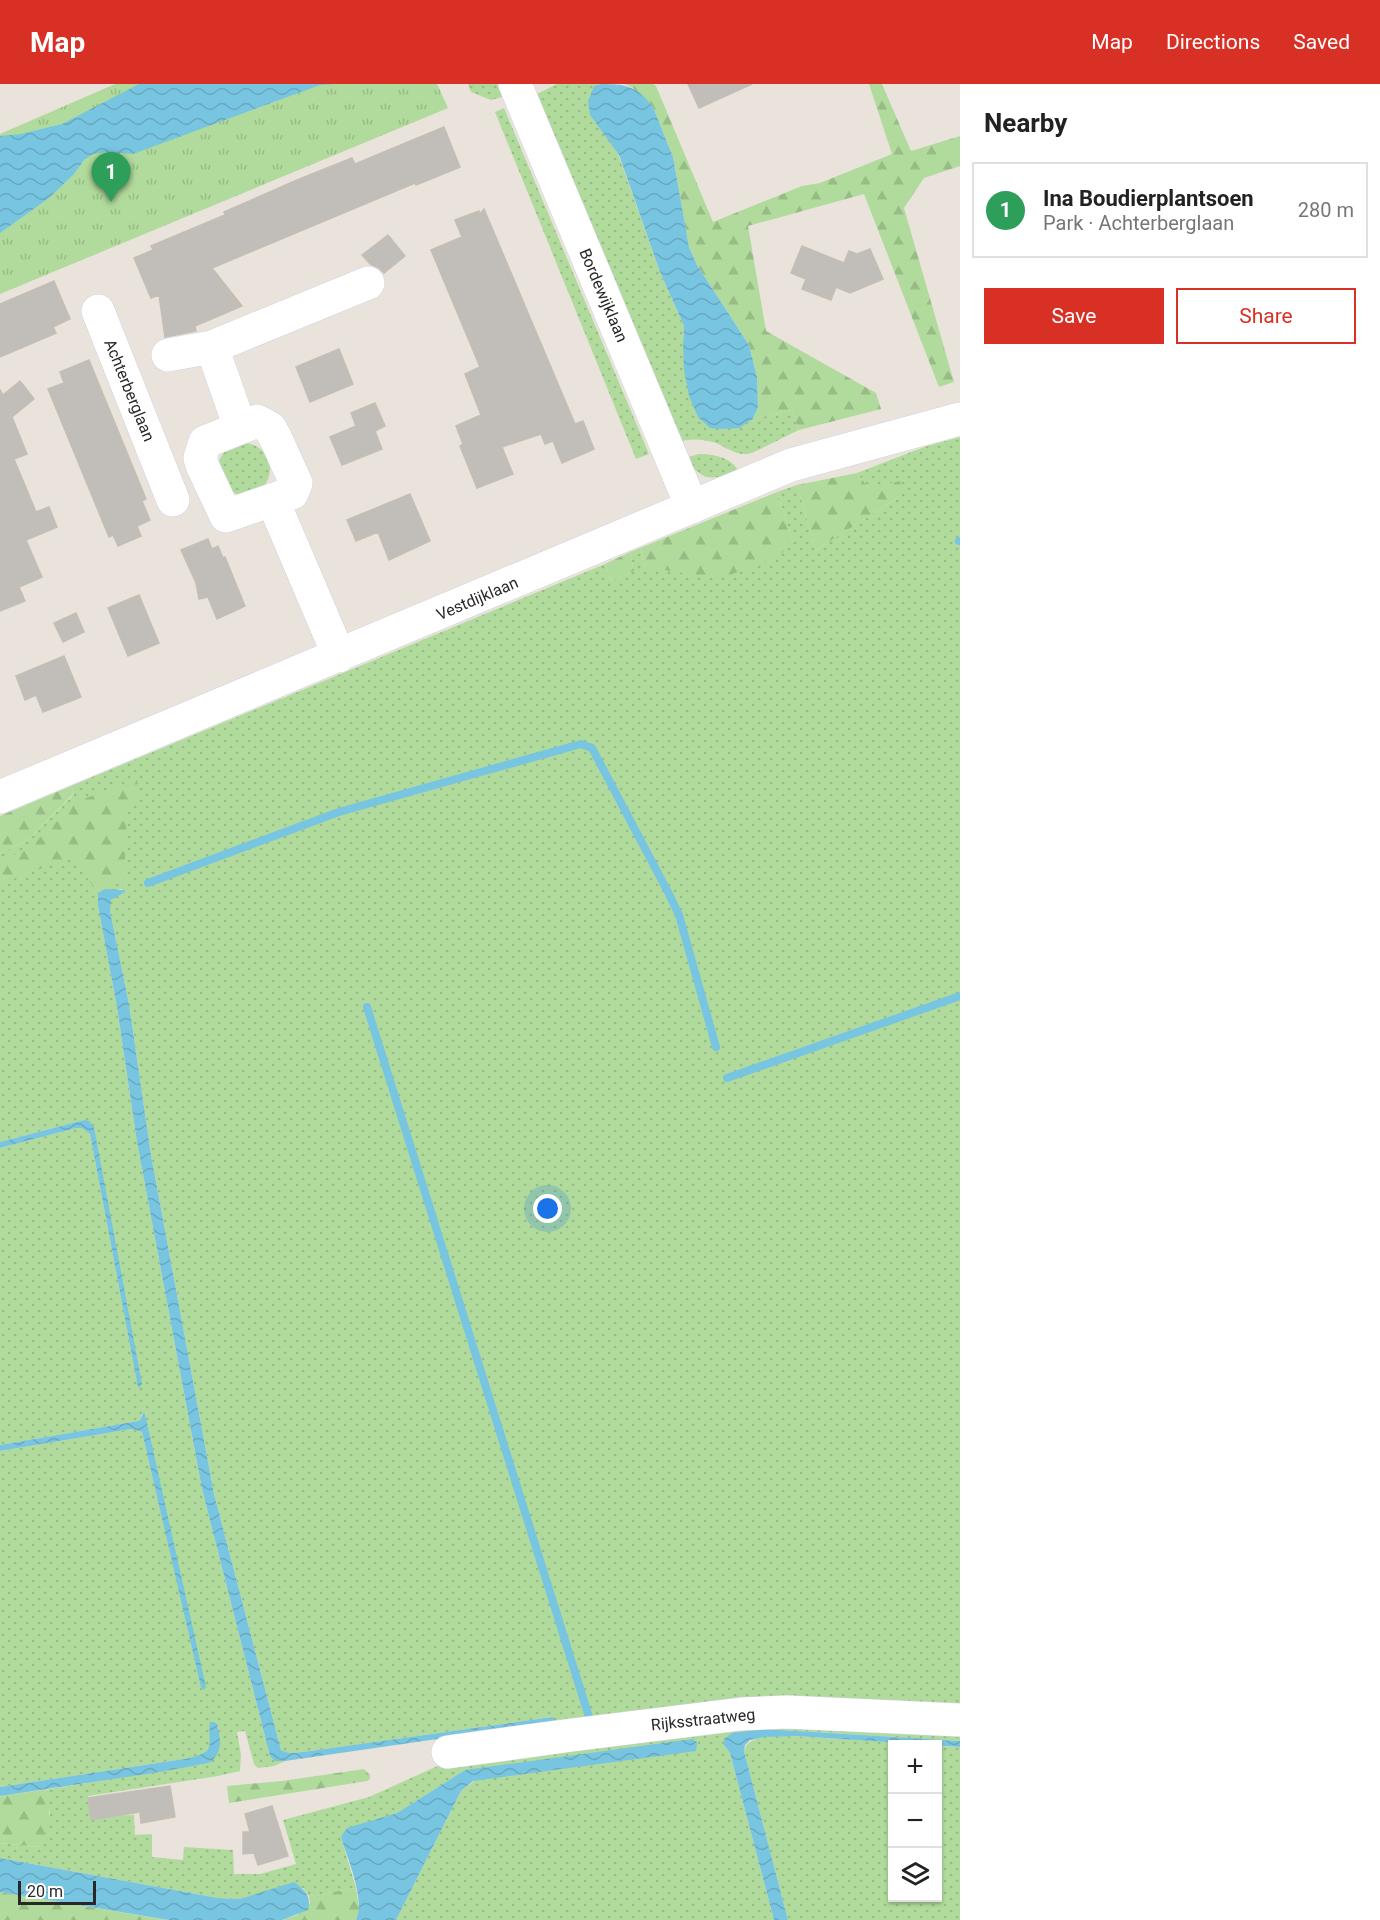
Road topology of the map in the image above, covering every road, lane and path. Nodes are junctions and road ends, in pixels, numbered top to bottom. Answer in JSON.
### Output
{"nodes":[{"id":1,"x":515,"y":84,"type":"edge"},
{"id":2,"x":369,"y":283,"type":"dead end"},
{"id":3,"x":98,"y":311,"type":"dead end"},
{"id":4,"x":212,"y":347,"type":"junction"},
{"id":5,"x":168,"y":355,"type":"dead end"},
{"id":6,"x":960,"y":419,"type":"edge"},
{"id":7,"x":240,"y":427,"type":"junction"},
{"id":8,"x":200,"y":458,"type":"junction"},
{"id":9,"x":161,"y":468,"type":"junction"},
{"id":10,"x":173,"y":500,"type":"dead end"},
{"id":11,"x":273,"y":501,"type":"junction"},
{"id":12,"x":692,"y":507,"type":"junction"},
{"id":13,"x":339,"y":656,"type":"junction"},
{"id":14,"x":0,"y":797,"type":"edge"},
{"id":15,"x":960,"y":1720,"type":"edge"},
{"id":16,"x":448,"y":1752,"type":"dead end"}],
"edges":[{"from":1,"to":12,"type":"street","name":"Bordewijklaan"},
{"from":2,"to":4,"type":"street"},
{"from":3,"to":9,"type":"street","name":"Achterberglaan"},
{"from":4,"to":5,"type":"street"},
{"from":4,"to":7,"type":"street"},
{"from":6,"to":12,"type":"street","name":"Vestdijklaan"},
{"from":7,"to":8,"type":"street"},
{"from":7,"to":11,"type":"street"},
{"from":8,"to":9,"type":"street"},
{"from":8,"to":11,"type":"street"},
{"from":9,"to":10,"type":"street","name":"Achterberglaan"},
{"from":11,"to":13,"type":"street"},
{"from":12,"to":13,"type":"street","name":"Vestdijklaan"},
{"from":13,"to":14,"type":"street","name":"Vestdijklaan"},
{"from":15,"to":16,"type":"street","name":"Rijksstraatweg"}]}
